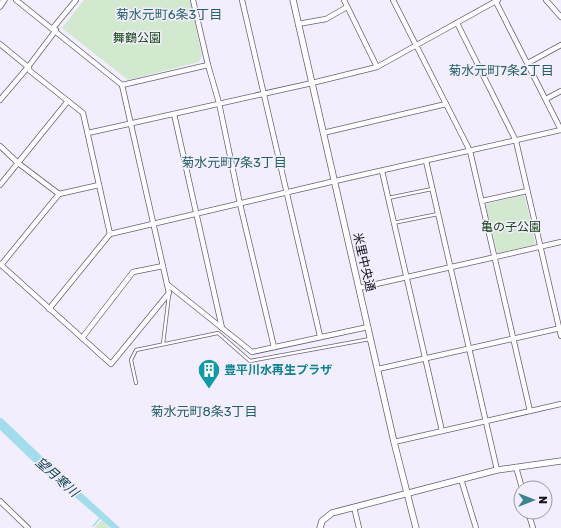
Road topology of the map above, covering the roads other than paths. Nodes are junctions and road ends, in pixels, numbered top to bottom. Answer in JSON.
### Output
{"nodes":[{"id":1,"x":4,"y":0,"type":"edge"},
{"id":2,"x":16,"y":0,"type":"edge"},
{"id":3,"x":76,"y":0,"type":"edge"},
{"id":4,"x":193,"y":0,"type":"edge"},
{"id":5,"x":242,"y":0,"type":"edge"},
{"id":6,"x":293,"y":0,"type":"edge"},
{"id":7,"x":344,"y":0,"type":"edge"},
{"id":8,"x":393,"y":0,"type":"edge"},
{"id":9,"x":496,"y":0,"type":"edge"},
{"id":10,"x":546,"y":0,"type":"edge"},
{"id":11,"x":0,"y":6,"type":"edge"},
{"id":12,"x":347,"y":7,"type":"junction"},
{"id":13,"x":561,"y":17,"type":"edge"},
{"id":14,"x":457,"y":23,"type":"junction"},
{"id":15,"x":298,"y":24,"type":"junction"},
{"id":16,"x":54,"y":29,"type":"junction"},
{"id":17,"x":0,"y":44,"type":"edge"},
{"id":18,"x":561,"y":45,"type":"edge"},
{"id":19,"x":416,"y":46,"type":"junction"},
{"id":20,"x":528,"y":63,"type":"junction"},
{"id":21,"x":208,"y":65,"type":"junction"},
{"id":22,"x":28,"y":67,"type":"junction"},
{"id":23,"x":377,"y":67,"type":"junction"},
{"id":24,"x":312,"y":83,"type":"junction"},
{"id":25,"x":122,"y":85,"type":"junction"},
{"id":26,"x":561,"y":90,"type":"edge"},
{"id":27,"x":263,"y":93,"type":"junction"},
{"id":28,"x":546,"y":99,"type":"junction"},
{"id":29,"x":0,"y":100,"type":"edge"},
{"id":30,"x":68,"y":101,"type":"junction"},
{"id":31,"x":219,"y":103,"type":"junction"},
{"id":32,"x":446,"y":104,"type":"junction"},
{"id":33,"x":174,"y":114,"type":"junction"},
{"id":34,"x":132,"y":123,"type":"junction"},
{"id":35,"x":561,"y":130,"type":"edge"},
{"id":36,"x":323,"y":132,"type":"junction"},
{"id":37,"x":88,"y":133,"type":"junction"},
{"id":38,"x":516,"y":140,"type":"junction"},
{"id":39,"x":0,"y":146,"type":"edge"},
{"id":40,"x":470,"y":151,"type":"junction"},
{"id":41,"x":426,"y":161,"type":"junction"},
{"id":42,"x":18,"y":163,"type":"junction"},
{"id":43,"x":382,"y":171,"type":"junction"},
{"id":44,"x":335,"y":181,"type":"junction"},
{"id":45,"x":0,"y":185,"type":"edge"},
{"id":46,"x":99,"y":185,"type":"junction"},
{"id":47,"x":432,"y":189,"type":"junction"},
{"id":48,"x":527,"y":191,"type":"junction"},
{"id":49,"x":286,"y":193,"type":"junction"},
{"id":50,"x":59,"y":194,"type":"junction"},
{"id":51,"x":388,"y":198,"type":"junction"},
{"id":52,"x":482,"y":201,"type":"junction"},
{"id":53,"x":240,"y":204,"type":"junction"},
{"id":54,"x":196,"y":214,"type":"junction"},
{"id":55,"x":438,"y":214,"type":"junction"},
{"id":56,"x":154,"y":223,"type":"junction"},
{"id":57,"x":394,"y":223,"type":"junction"},
{"id":58,"x":110,"y":234,"type":"junction"},
{"id":59,"x":561,"y":242,"type":"edge"},
{"id":60,"x":540,"y":247,"type":"junction"},
{"id":61,"x":494,"y":257,"type":"junction"},
{"id":62,"x":0,"y":265,"type":"edge"},
{"id":63,"x":163,"y":266,"type":"junction"},
{"id":64,"x":451,"y":267,"type":"junction"},
{"id":65,"x":406,"y":278,"type":"junction"},
{"id":66,"x":167,"y":284,"type":"junction"},
{"id":67,"x":359,"y":288,"type":"junction"},
{"id":68,"x":169,"y":293,"type":"junction"},
{"id":69,"x":49,"y":308,"type":"junction"},
{"id":70,"x":368,"y":327,"type":"junction"},
{"id":71,"x":222,"y":328,"type":"junction"},
{"id":72,"x":560,"y":328,"type":"edge"},
{"id":73,"x":320,"y":336,"type":"junction"},
{"id":74,"x":561,"y":336,"type":"edge"},
{"id":75,"x":82,"y":338,"type":"junction"},
{"id":76,"x":514,"y":338,"type":"junction"},
{"id":77,"x":371,"y":339,"type":"junction"},
{"id":78,"x":163,"y":344,"type":"junction"},
{"id":79,"x":274,"y":347,"type":"junction"},
{"id":80,"x":469,"y":348,"type":"junction"},
{"id":81,"x":425,"y":358,"type":"junction"},
{"id":82,"x":378,"y":370,"type":"junction"},
{"id":83,"x":136,"y":383,"type":"dead end"},
{"id":84,"x":561,"y":404,"type":"edge"},
{"id":85,"x":530,"y":411,"type":"junction"},
{"id":86,"x":485,"y":421,"type":"junction"},
{"id":87,"x":442,"y":431,"type":"junction"},
{"id":88,"x":394,"y":442,"type":"junction"},
{"id":89,"x":561,"y":461,"type":"edge"},
{"id":90,"x":516,"y":467,"type":"junction"},
{"id":91,"x":497,"y":470,"type":"junction"},
{"id":92,"x":461,"y":479,"type":"junction"},
{"id":93,"x":520,"y":480,"type":"edge"},
{"id":94,"x":406,"y":494,"type":"junction"},
{"id":95,"x":0,"y":501,"type":"edge"},
{"id":96,"x":354,"y":507,"type":"junction"},
{"id":97,"x":28,"y":528,"type":"edge"},
{"id":98,"x":320,"y":528,"type":"edge"},
{"id":99,"x":359,"y":528,"type":"edge"},
{"id":100,"x":416,"y":528,"type":"edge"},
{"id":101,"x":476,"y":528,"type":"edge"}],
"edges":[{"from":1,"to":11,"type":"street"},
{"from":2,"to":16,"type":"street"},
{"from":3,"to":16,"type":"street"},
{"from":4,"to":21,"type":"street"},
{"from":5,"to":27,"type":"street"},
{"from":6,"to":15,"type":"street","name":"米里中央通"},
{"from":7,"to":12,"type":"street"},
{"from":8,"to":19,"type":"street"},
{"from":9,"to":14,"type":"street"},
{"from":9,"to":20,"type":"street"},
{"from":10,"to":13,"type":"street"},
{"from":12,"to":15,"type":"street"},
{"from":12,"to":23,"type":"street"},
{"from":14,"to":19,"type":"street"},
{"from":14,"to":38,"type":"street"},
{"from":15,"to":24,"type":"street","name":"米里中央通"},
{"from":16,"to":22,"type":"street"},
{"from":16,"to":25,"type":"street"},
{"from":17,"to":22,"type":"street"},
{"from":18,"to":20,"type":"street"},
{"from":19,"to":23,"type":"street"},
{"from":19,"to":32,"type":"street"},
{"from":20,"to":28,"type":"street"},
{"from":21,"to":25,"type":"street"},
{"from":21,"to":31,"type":"street"},
{"from":22,"to":29,"type":"street"},
{"from":22,"to":30,"type":"street"},
{"from":23,"to":24,"type":"street"},
{"from":24,"to":27,"type":"street"},
{"from":24,"to":36,"type":"street","name":"米里中央通"},
{"from":25,"to":34,"type":"street"},
{"from":26,"to":28,"type":"street"},
{"from":27,"to":31,"type":"street"},
{"from":27,"to":49,"type":"street"},
{"from":28,"to":35,"type":"street"},
{"from":30,"to":37,"type":"street"},
{"from":30,"to":42,"type":"street"},
{"from":31,"to":33,"type":"street"},
{"from":31,"to":53,"type":"street"},
{"from":32,"to":36,"type":"street"},
{"from":32,"to":40,"type":"street"},
{"from":33,"to":34,"type":"street"},
{"from":33,"to":54,"type":"street"},
{"from":34,"to":37,"type":"street"},
{"from":34,"to":56,"type":"street"},
{"from":35,"to":38,"type":"street"},
{"from":36,"to":44,"type":"street","name":"米里中央通"},
{"from":37,"to":46,"type":"street"},
{"from":38,"to":40,"type":"street"},
{"from":38,"to":48,"type":"street"},
{"from":39,"to":42,"type":"street"},
{"from":40,"to":41,"type":"street"},
{"from":40,"to":52,"type":"street"},
{"from":41,"to":43,"type":"street"},
{"from":41,"to":47,"type":"street"},
{"from":42,"to":45,"type":"street"},
{"from":42,"to":50,"type":"street"},
{"from":43,"to":44,"type":"street"},
{"from":43,"to":51,"type":"street"},
{"from":44,"to":49,"type":"street"},
{"from":44,"to":67,"type":"street","name":"米里中央通"},
{"from":46,"to":50,"type":"street"},
{"from":46,"to":58,"type":"street"},
{"from":47,"to":51,"type":"lane"},
{"from":47,"to":55,"type":"street"},
{"from":48,"to":52,"type":"street"},
{"from":48,"to":60,"type":"street"},
{"from":49,"to":53,"type":"street"},
{"from":49,"to":73,"type":"street"},
{"from":50,"to":62,"type":"street"},
{"from":51,"to":57,"type":"street"},
{"from":52,"to":61,"type":"street"},
{"from":53,"to":54,"type":"street"},
{"from":53,"to":79,"type":"street"},
{"from":54,"to":56,"type":"street"},
{"from":54,"to":71,"type":"street"},
{"from":55,"to":57,"type":"lane"},
{"from":55,"to":64,"type":"street"},
{"from":56,"to":58,"type":"street"},
{"from":56,"to":63,"type":"street"},
{"from":57,"to":65,"type":"street"},
{"from":58,"to":69,"type":"street"},
{"from":59,"to":60,"type":"street"},
{"from":60,"to":61,"type":"street"},
{"from":60,"to":72,"type":"street"},
{"from":61,"to":64,"type":"street"},
{"from":61,"to":76,"type":"street"},
{"from":62,"to":69,"type":"street"},
{"from":63,"to":66,"type":"street"},
{"from":63,"to":75,"type":"street"},
{"from":64,"to":65,"type":"street"},
{"from":64,"to":80,"type":"street"},
{"from":65,"to":67,"type":"street"},
{"from":65,"to":81,"type":"street"},
{"from":66,"to":68,"type":"street"},
{"from":66,"to":71,"type":"street"},
{"from":67,"to":70,"type":"street","name":"米里中央通"},
{"from":68,"to":75,"type":"street"},
{"from":68,"to":78,"type":"lane"},
{"from":69,"to":75,"type":"street"},
{"from":70,"to":73,"type":"street"},
{"from":70,"to":77,"type":"street","name":"米里中央通"},
{"from":71,"to":79,"type":"street"},
{"from":72,"to":74,"type":"street"},
{"from":72,"to":76,"type":"street"},
{"from":73,"to":79,"type":"street"},
{"from":76,"to":80,"type":"street"},
{"from":76,"to":85,"type":"street"},
{"from":77,"to":78,"type":"lane"},
{"from":77,"to":82,"type":"street","name":"米里中央通"},
{"from":78,"to":83,"type":"lane"},
{"from":80,"to":81,"type":"street"},
{"from":80,"to":86,"type":"street"},
{"from":81,"to":82,"type":"street"},
{"from":81,"to":87,"type":"street"},
{"from":82,"to":88,"type":"street","name":"米里中央通"},
{"from":84,"to":85,"type":"street"},
{"from":85,"to":86,"type":"street"},
{"from":86,"to":87,"type":"street"},
{"from":86,"to":91,"type":"street"},
{"from":87,"to":88,"type":"street"},
{"from":88,"to":94,"type":"street","name":"米里中央通"},
{"from":89,"to":90,"type":"street"},
{"from":90,"to":91,"type":"street"},
{"from":90,"to":93,"type":"street"},
{"from":91,"to":92,"type":"street"},
{"from":92,"to":94,"type":"street"},
{"from":92,"to":101,"type":"street"},
{"from":94,"to":96,"type":"street"},
{"from":94,"to":100,"type":"street","name":"米里中央通"},
{"from":95,"to":97,"type":"street"},
{"from":96,"to":98,"type":"street"},
{"from":96,"to":99,"type":"street"}]}
